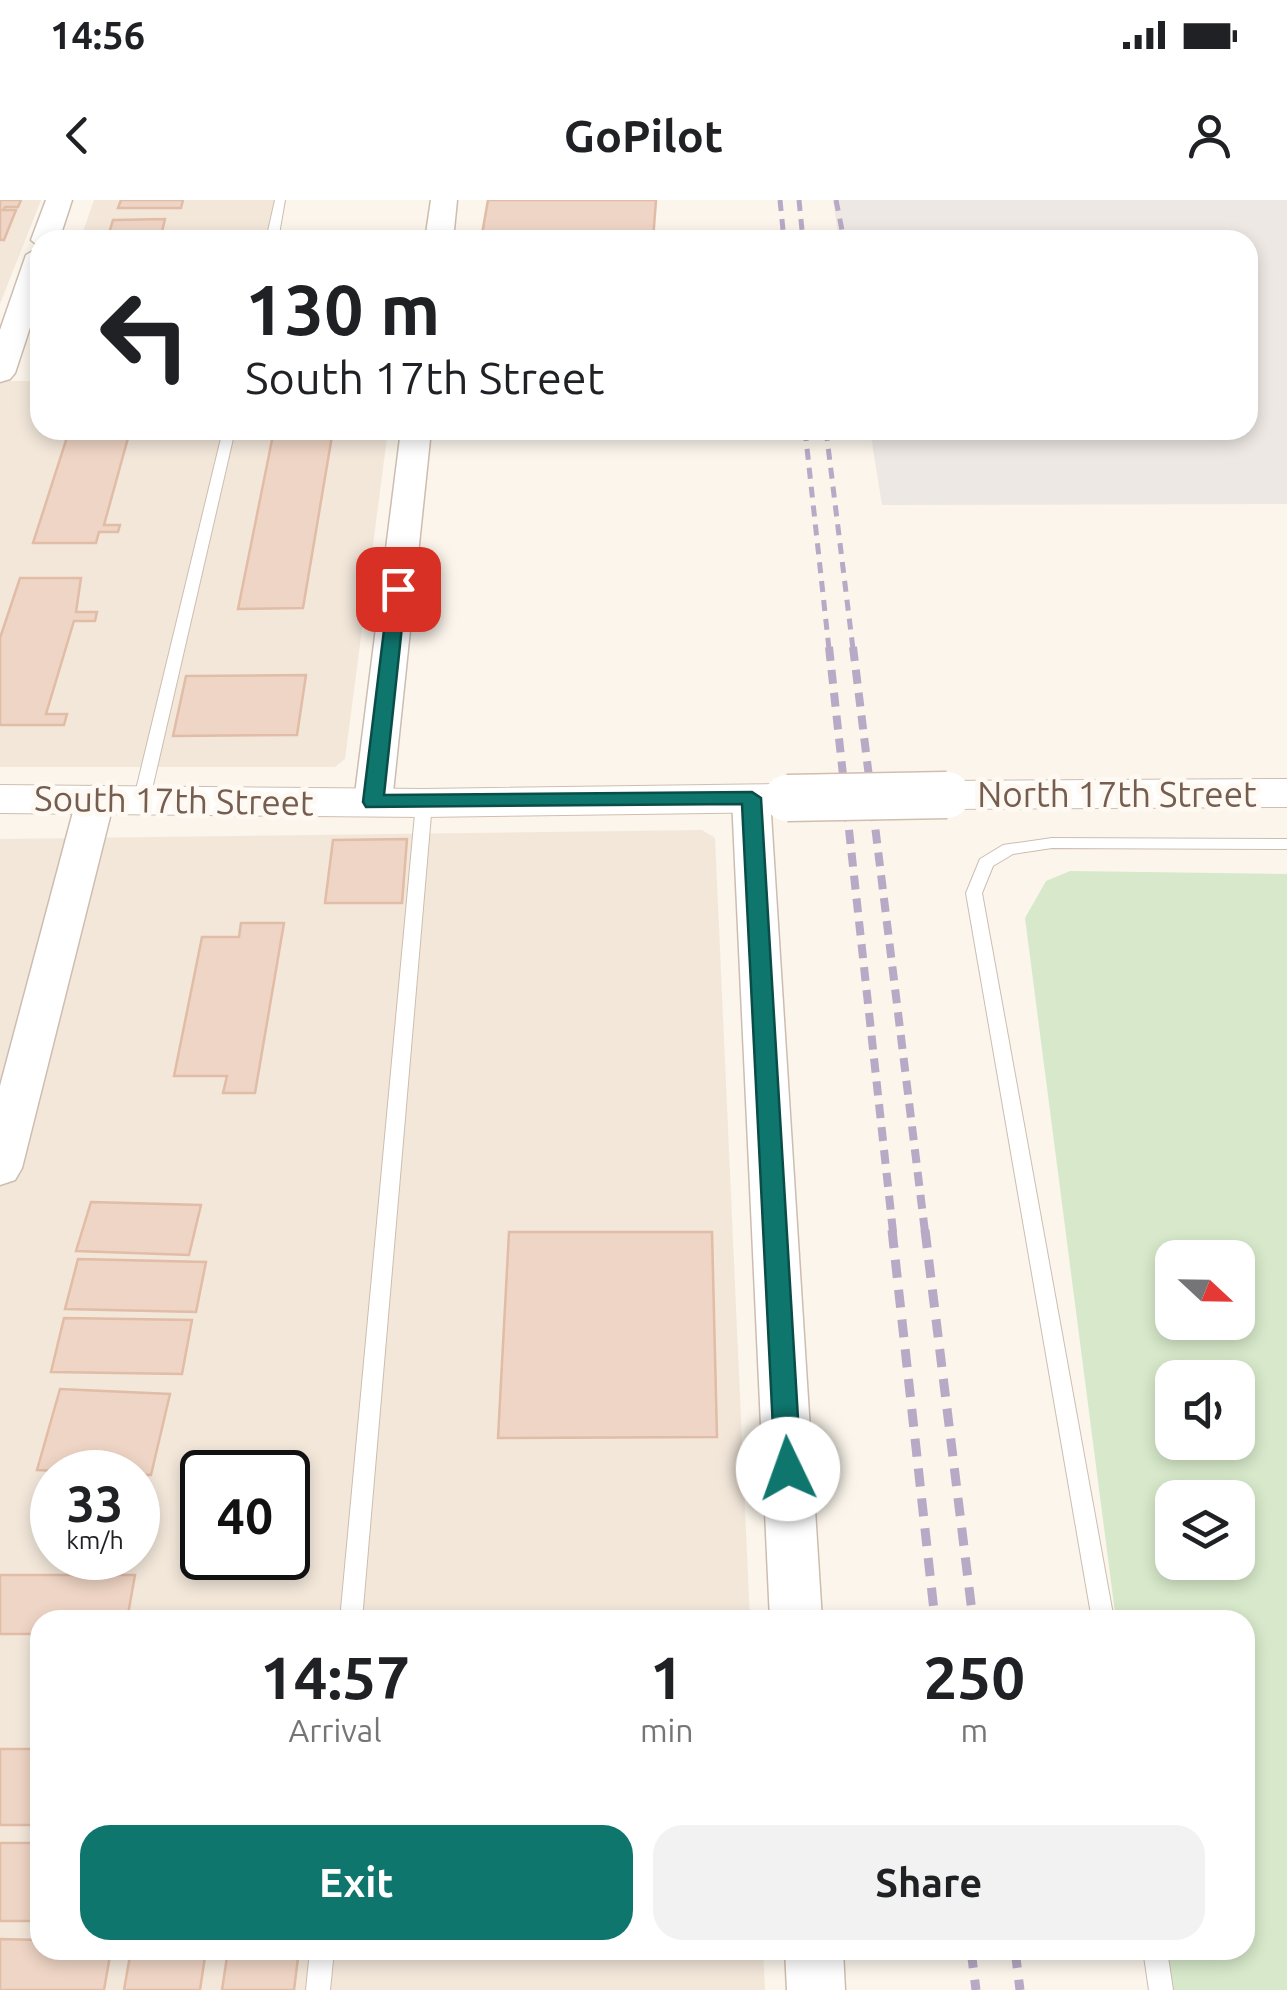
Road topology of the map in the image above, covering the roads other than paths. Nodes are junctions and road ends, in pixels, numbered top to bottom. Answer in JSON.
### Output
{"nodes":[{"id":1,"x":58,"y":200,"type":"edge"},
{"id":2,"x":280,"y":200,"type":"edge"},
{"id":3,"x":444,"y":200,"type":"edge"},
{"id":4,"x":48,"y":230,"type":"edge"},
{"id":5,"x":274,"y":230,"type":"edge"},
{"id":6,"x":440,"y":230,"type":"edge"},
{"id":7,"x":30,"y":284,"type":"edge"},
{"id":8,"x":30,"y":366,"type":"edge"},
{"id":9,"x":1,"y":368,"type":"edge"},
{"id":10,"x":227,"y":440,"type":"edge"},
{"id":11,"x":415,"y":440,"type":"edge"},
{"id":12,"x":1287,"y":794,"type":"edge"},
{"id":13,"x":947,"y":795,"type":"joint"},
{"id":14,"x":96,"y":796,"type":"junction"},
{"id":15,"x":0,"y":798,"type":"edge"},
{"id":16,"x":142,"y":798,"type":"junction"},
{"id":17,"x":769,"y":798,"type":"junction"},
{"id":18,"x":373,"y":802,"type":"junction"},
{"id":19,"x":424,"y":803,"type":"junction"},
{"id":20,"x":1287,"y":844,"type":"edge"},
{"id":21,"x":0,"y":1168,"type":"edge"},
{"id":22,"x":352,"y":1610,"type":"edge"},
{"id":23,"x":796,"y":1610,"type":"edge"},
{"id":24,"x":1101,"y":1610,"type":"edge"},
{"id":25,"x":321,"y":1960,"type":"edge"},
{"id":26,"x":814,"y":1960,"type":"edge"},
{"id":27,"x":1156,"y":1960,"type":"edge"},
{"id":28,"x":318,"y":1990,"type":"edge"},
{"id":29,"x":816,"y":1990,"type":"edge"},
{"id":30,"x":1161,"y":1990,"type":"edge"}],
"edges":[{"from":1,"to":4,"type":"street"},
{"from":2,"to":5,"type":"lane"},
{"from":3,"to":6,"type":"street"},
{"from":7,"to":9,"type":"street"},
{"from":8,"to":9,"type":"street"},
{"from":10,"to":16,"type":"lane"},
{"from":11,"to":18,"type":"street"},
{"from":12,"to":13,"type":"main road","name":"North 17th Street"},
{"from":13,"to":17,"type":"main road","name":"South 17th Street","bridge":true},
{"from":14,"to":15,"type":"main road","name":"South 17th Street"},
{"from":14,"to":16,"type":"main road","name":"South 17th Street"},
{"from":14,"to":21,"type":"street"},
{"from":16,"to":18,"type":"main road","name":"South 17th Street"},
{"from":17,"to":19,"type":"main road","name":"South 17th Street"},
{"from":17,"to":23,"type":"street"},
{"from":18,"to":19,"type":"main road","name":"South 17th Street"},
{"from":19,"to":22,"type":"lane"},
{"from":20,"to":24,"type":"lane"},
{"from":25,"to":28,"type":"lane"},
{"from":26,"to":29,"type":"street"},
{"from":27,"to":30,"type":"lane"}]}
